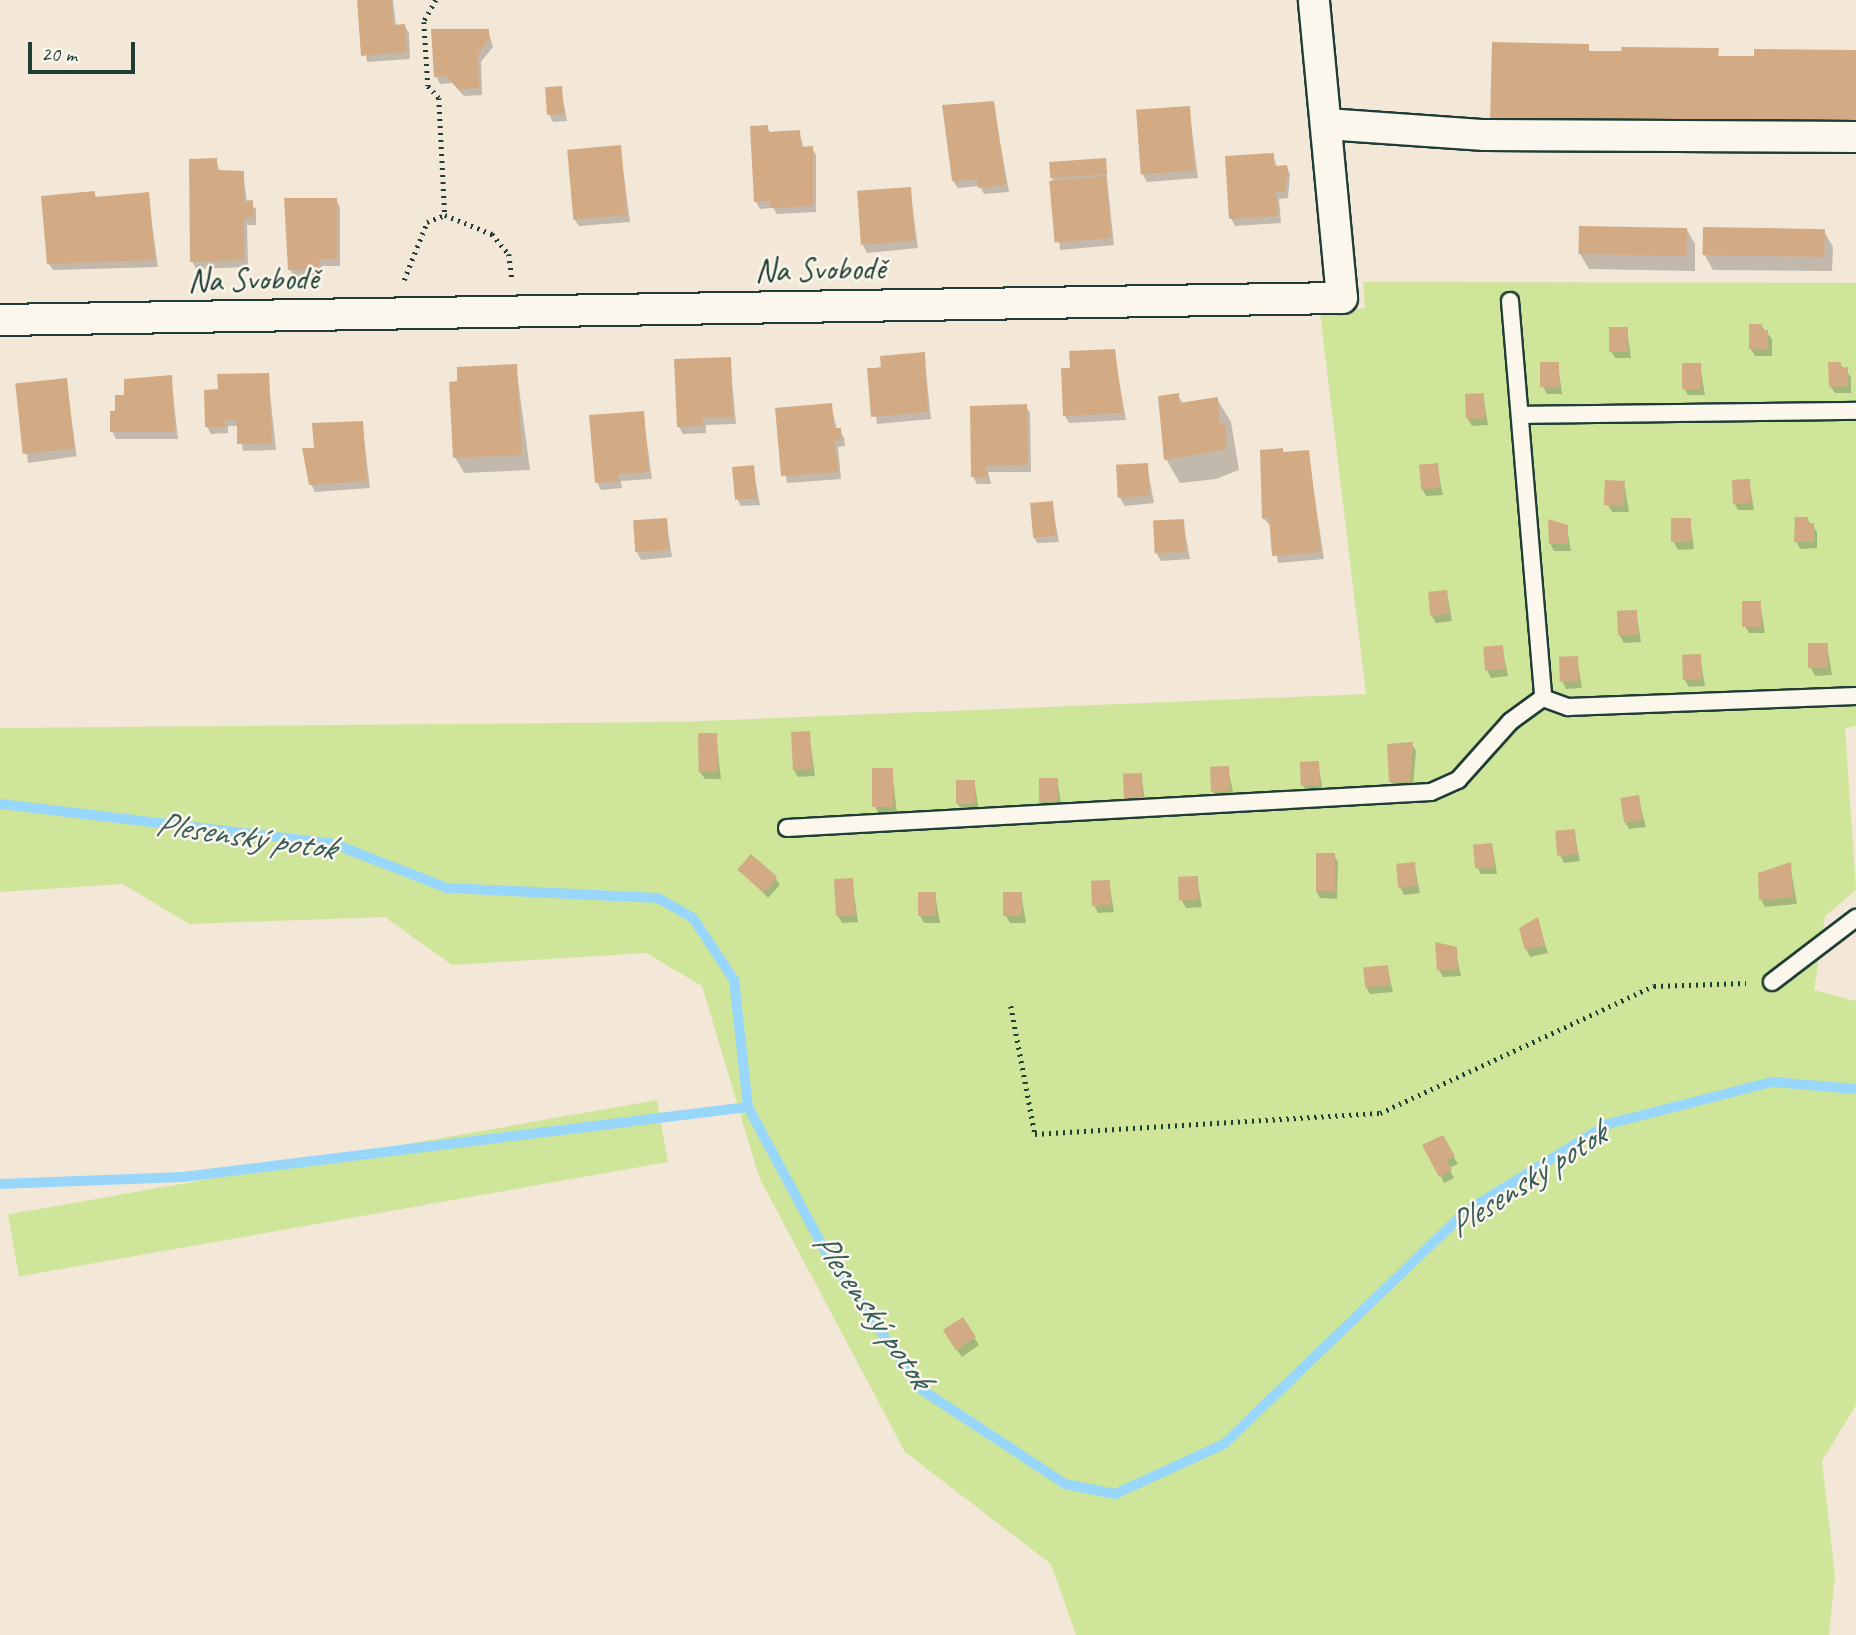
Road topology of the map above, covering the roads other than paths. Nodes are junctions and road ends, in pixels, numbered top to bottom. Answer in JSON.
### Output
{"nodes":[{"id":1,"x":1314,"y":0,"type":"edge"},
{"id":2,"x":1326,"y":124,"type":"junction"},
{"id":3,"x":1856,"y":138,"type":"edge"},
{"id":4,"x":1510,"y":301,"type":"dead end"},
{"id":5,"x":0,"y":320,"type":"edge"},
{"id":6,"x":1856,"y":411,"type":"edge"},
{"id":7,"x":1521,"y":415,"type":"junction"},
{"id":8,"x":1856,"y":696,"type":"edge"},
{"id":9,"x":1543,"y":698,"type":"junction"},
{"id":10,"x":788,"y":828,"type":"dead end"},
{"id":11,"x":1856,"y":918,"type":"edge"},
{"id":12,"x":1772,"y":982,"type":"road end"}],
"edges":[{"from":1,"to":2,"type":"street","name":"Na Svobodě"},
{"from":2,"to":3,"type":"street"},
{"from":2,"to":5,"type":"street","name":"Na Svobodě"},
{"from":4,"to":7,"type":"lane"},
{"from":6,"to":7,"type":"lane"},
{"from":7,"to":9,"type":"lane"},
{"from":8,"to":9,"type":"lane"},
{"from":9,"to":10,"type":"lane"},
{"from":11,"to":12,"type":"lane"}]}
